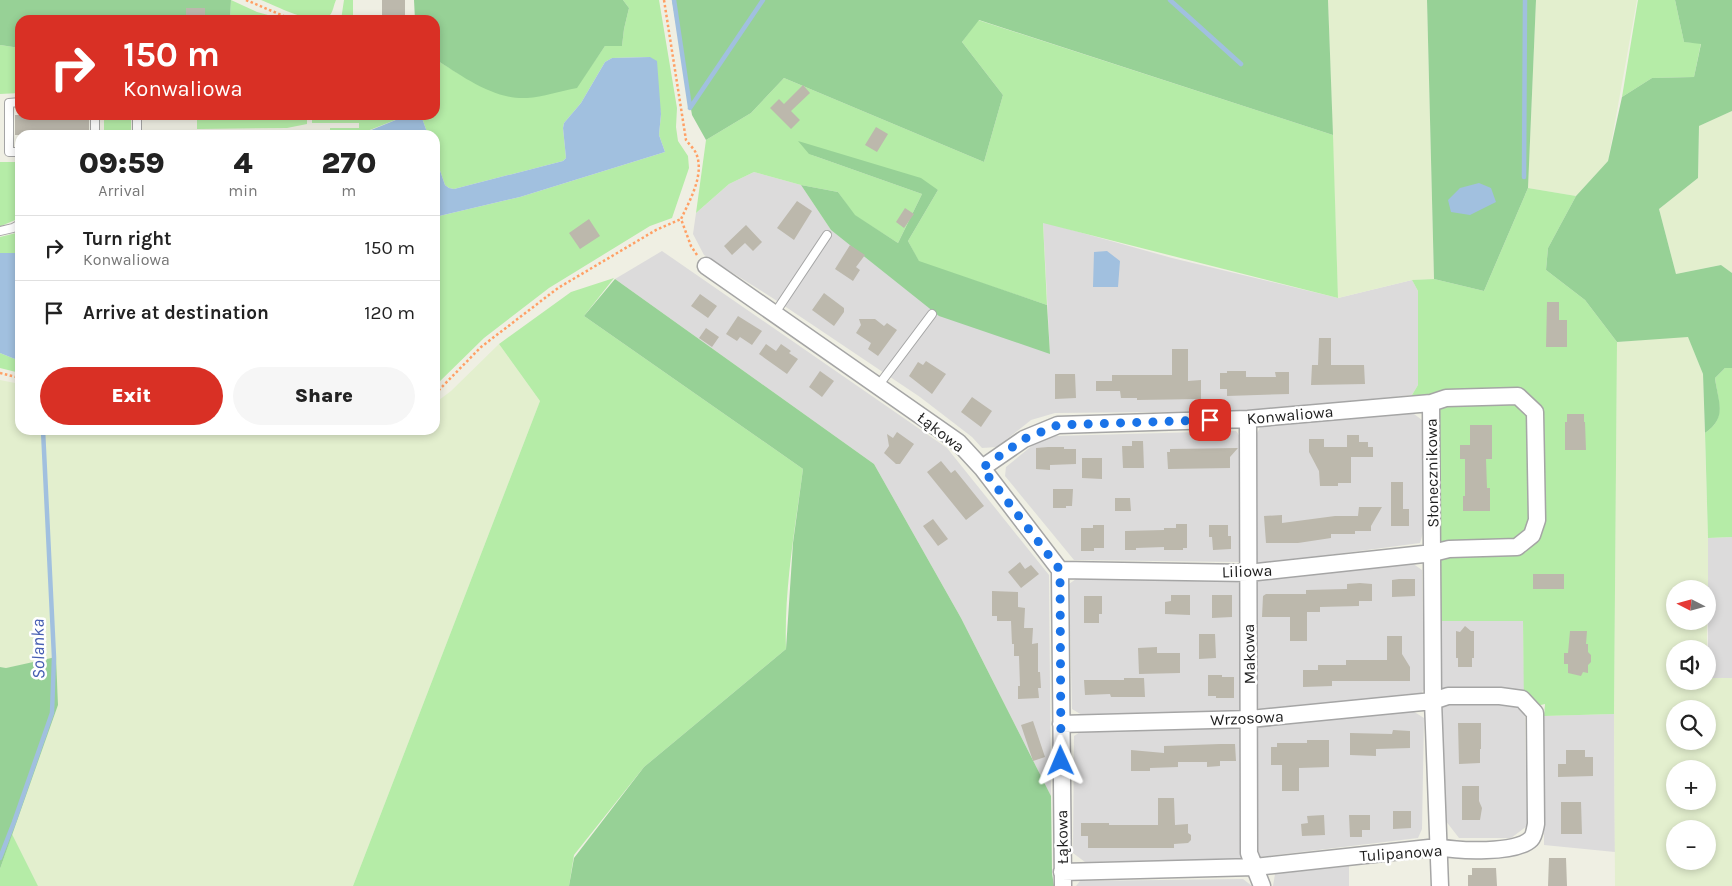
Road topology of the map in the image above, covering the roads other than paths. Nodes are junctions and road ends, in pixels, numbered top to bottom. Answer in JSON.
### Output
{"nodes":[{"id":1,"x":15,"y":102,"type":"edge"},
{"id":2,"x":15,"y":152,"type":"edge"},
{"id":3,"x":15,"y":227,"type":"edge"},
{"id":4,"x":0,"y":231,"type":"edge"},
{"id":5,"x":827,"y":235,"type":"dead end"},
{"id":6,"x":706,"y":266,"type":"road end"},
{"id":7,"x":775,"y":313,"type":"junction"},
{"id":8,"x":932,"y":314,"type":"dead end"},
{"id":9,"x":878,"y":386,"type":"junction"},
{"id":10,"x":1431,"y":404,"type":"junction"},
{"id":11,"x":1248,"y":419,"type":"junction"},
{"id":12,"x":982,"y":468,"type":"junction"},
{"id":13,"x":1433,"y":553,"type":"junction"},
{"id":14,"x":1060,"y":570,"type":"junction"},
{"id":15,"x":1248,"y":573,"type":"junction"},
{"id":16,"x":1433,"y":701,"type":"junction"},
{"id":17,"x":1250,"y":719,"type":"junction"},
{"id":18,"x":1061,"y":724,"type":"junction"},
{"id":19,"x":1438,"y":847,"type":"junction"},
{"id":20,"x":1255,"y":867,"type":"junction"},
{"id":21,"x":1063,"y":879,"type":"edge"},
{"id":22,"x":1262,"y":886,"type":"edge"},
{"id":23,"x":1440,"y":886,"type":"edge"}],
"edges":[{"from":1,"to":2,"type":"lane"},
{"from":3,"to":4,"type":"lane"},
{"from":5,"to":7,"type":"lane"},
{"from":6,"to":7,"type":"street","name":"Łąkowa"},
{"from":7,"to":9,"type":"street","name":"Łąkowa"},
{"from":8,"to":9,"type":"lane"},
{"from":9,"to":12,"type":"street","name":"Łąkowa"},
{"from":10,"to":11,"type":"street","name":"Konwaliowa"},
{"from":10,"to":13,"type":"street","name":"Słonecznikowa"},
{"from":10,"to":13,"type":"street","name":"Słonecznikowa"},
{"from":11,"to":12,"type":"street","name":"Konwaliowa"},
{"from":11,"to":15,"type":"street","name":"Makowa"},
{"from":12,"to":14,"type":"street","name":"Łąkowa"},
{"from":13,"to":15,"type":"street","name":"Liliowa"},
{"from":13,"to":16,"type":"street","name":"Słonecznikowa"},
{"from":14,"to":15,"type":"street","name":"Liliowa"},
{"from":14,"to":18,"type":"street","name":"Łąkowa"},
{"from":15,"to":17,"type":"street","name":"Makowa"},
{"from":16,"to":17,"type":"street","name":"Wrzosowa"},
{"from":16,"to":19,"type":"street","name":"Słonecznikowa"},
{"from":16,"to":19,"type":"street","name":"Tulipanowa"},
{"from":17,"to":18,"type":"street","name":"Wrzosowa"},
{"from":17,"to":20,"type":"street","name":"Makowa"},
{"from":18,"to":21,"type":"street","name":"Łąkowa"},
{"from":19,"to":20,"type":"street","name":"Tulipanowa"},
{"from":19,"to":23,"type":"street","name":"Słonecznikowa"},
{"from":20,"to":21,"type":"street","name":"Tulipanowa"},
{"from":20,"to":22,"type":"street","name":"Makowa"}]}
